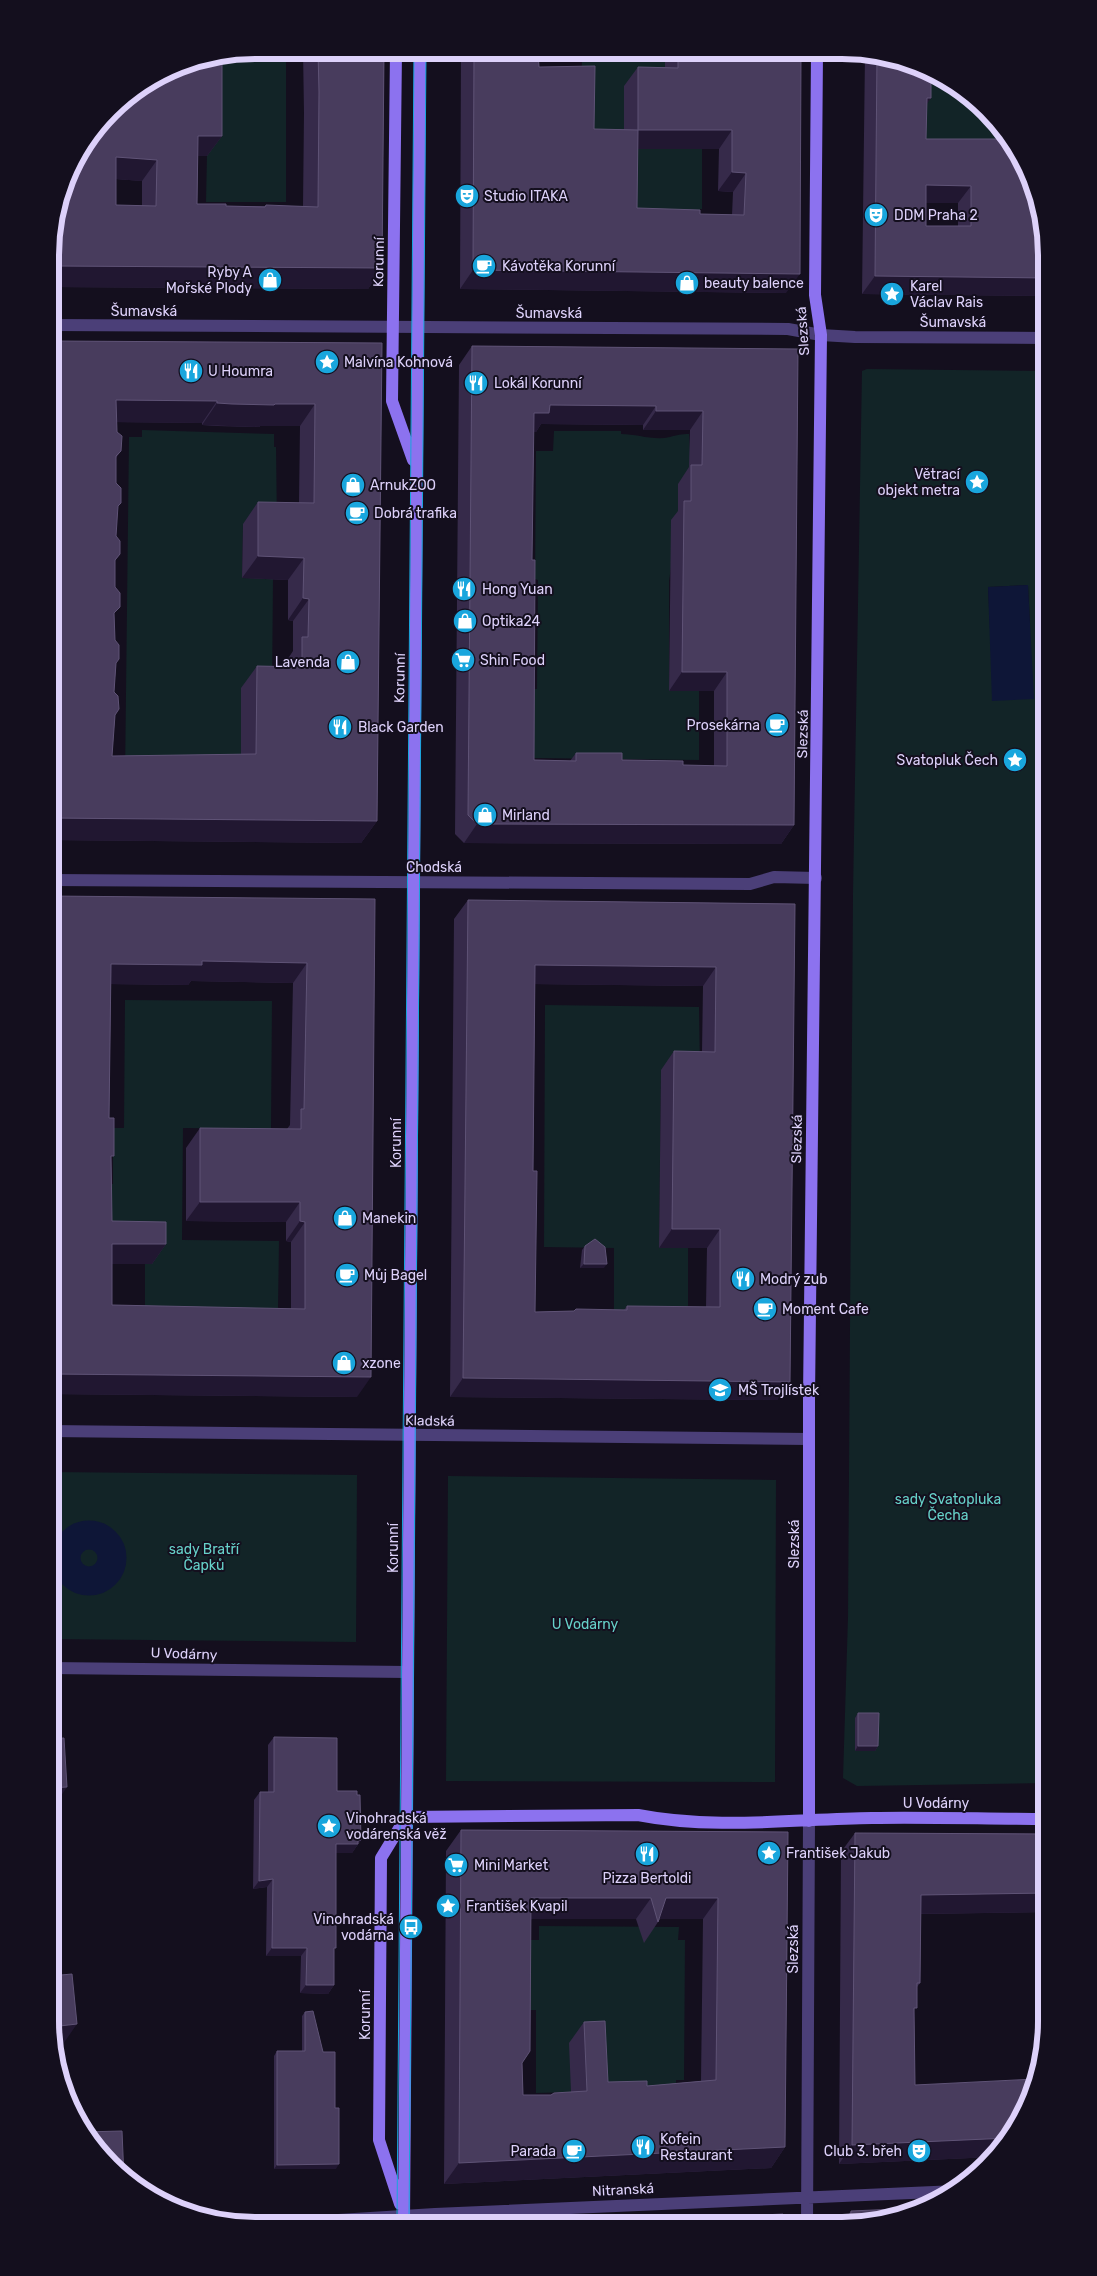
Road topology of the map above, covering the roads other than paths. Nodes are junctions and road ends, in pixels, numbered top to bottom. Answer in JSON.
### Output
{"nodes":[{"id":1,"x":396,"y":59,"type":"edge"},
{"id":2,"x":420,"y":59,"type":"edge"},
{"id":3,"x":817,"y":59,"type":"edge"},
{"id":4,"x":59,"y":326,"type":"edge"},
{"id":5,"x":393,"y":326,"type":"junction"},
{"id":6,"x":418,"y":327,"type":"junction"},
{"id":7,"x":821,"y":335,"type":"junction"},
{"id":8,"x":1038,"y":338,"type":"edge"},
{"id":9,"x":417,"y":470,"type":"junction"},
{"id":10,"x":816,"y":878,"type":"junction"},
{"id":11,"x":59,"y":880,"type":"edge"},
{"id":12,"x":413,"y":882,"type":"junction"},
{"id":13,"x":59,"y":1431,"type":"edge"},
{"id":14,"x":409,"y":1435,"type":"junction"},
{"id":15,"x":809,"y":1439,"type":"junction"},
{"id":16,"x":59,"y":1668,"type":"edge"},
{"id":17,"x":407,"y":1672,"type":"junction"},
{"id":18,"x":406,"y":1817,"type":"junction"},
{"id":19,"x":1038,"y":1819,"type":"edge"},
{"id":20,"x":809,"y":1822,"type":"junction"},
{"id":21,"x":939,"y":2192,"type":"edge"},
{"id":22,"x":807,"y":2197,"type":"junction"},
{"id":23,"x":403,"y":2217,"type":"edge"},
{"id":24,"x":404,"y":2217,"type":"edge"},
{"id":25,"x":457,"y":2217,"type":"edge"},
{"id":26,"x":807,"y":2217,"type":"edge"}],
"edges":[{"from":1,"to":5,"type":"street","name":"Korunní"},
{"from":2,"to":6,"type":"street","name":"Korunní"},
{"from":3,"to":7,"type":"street","name":"Slezská"},
{"from":4,"to":5,"type":"street","name":"Šumavská"},
{"from":5,"to":6,"type":"street","name":"Šumavská"},
{"from":5,"to":9,"type":"street","name":"Korunní"},
{"from":6,"to":7,"type":"street","name":"Šumavská"},
{"from":6,"to":9,"type":"street","name":"Korunní"},
{"from":7,"to":8,"type":"street","name":"Šumavská"},
{"from":7,"to":10,"type":"street","name":"Slezská"},
{"from":9,"to":12,"type":"street","name":"Korunní"},
{"from":10,"to":12,"type":"street","name":"Chodská"},
{"from":10,"to":15,"type":"street","name":"Slezská"},
{"from":11,"to":12,"type":"street","name":"Chodská"},
{"from":12,"to":14,"type":"street","name":"Korunní"},
{"from":13,"to":14,"type":"street","name":"Kladská"},
{"from":14,"to":15,"type":"street","name":"Kladská"},
{"from":14,"to":17,"type":"street","name":"Korunní"},
{"from":15,"to":20,"type":"street","name":"Slezská"},
{"from":16,"to":17,"type":"street","name":"U Vodárny"},
{"from":17,"to":18,"type":"street","name":"Korunní"},
{"from":18,"to":20,"type":"street","name":"U Vodárny"},
{"from":18,"to":23,"type":"street","name":"Korunní"},
{"from":18,"to":24,"type":"street","name":"Korunní"},
{"from":19,"to":20,"type":"street","name":"U Vodárny"},
{"from":20,"to":22,"type":"street","name":"Slezská"},
{"from":21,"to":22,"type":"street","name":"Nitranská"},
{"from":22,"to":25,"type":"street","name":"Nitranská"},
{"from":22,"to":26,"type":"street","name":"Slezská"}]}
